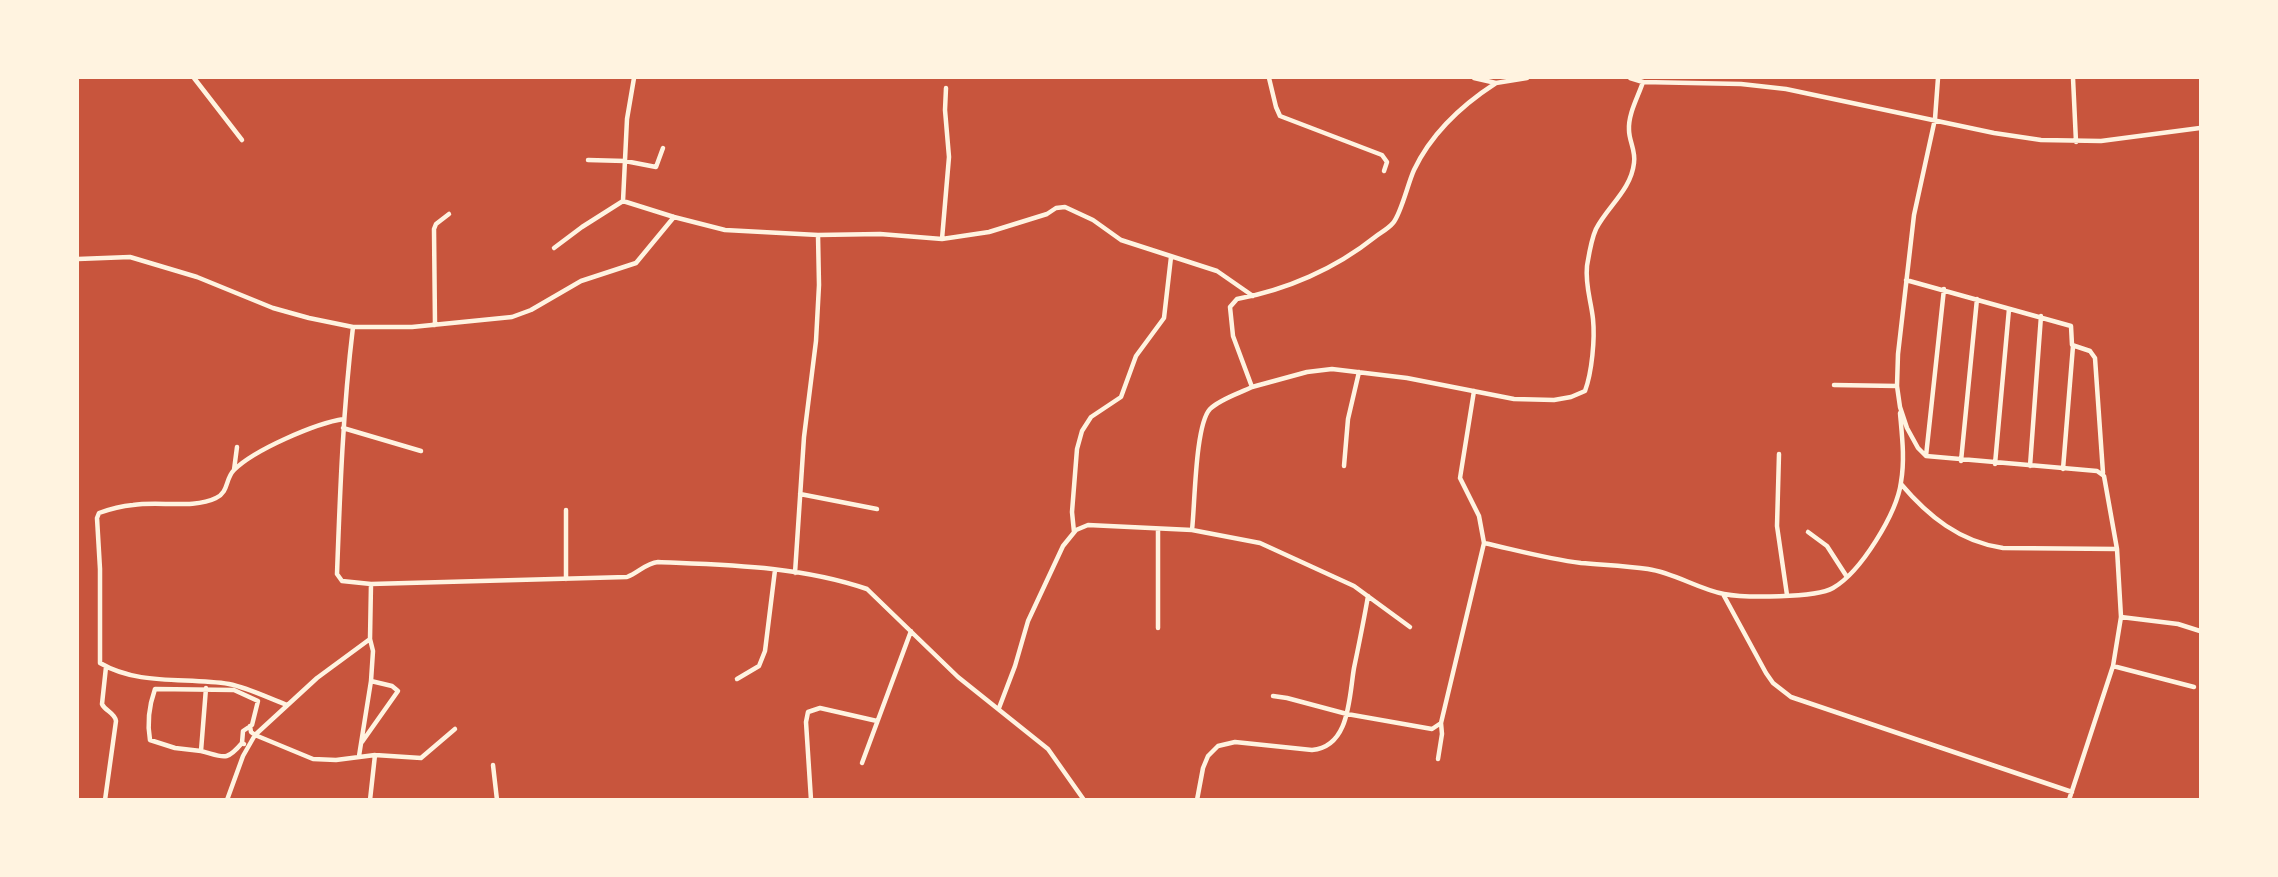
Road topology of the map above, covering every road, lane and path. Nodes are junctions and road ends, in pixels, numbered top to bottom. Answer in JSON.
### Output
{"nodes":[{"id":1,"x":194,"y":78,"type":"edge"},
{"id":2,"x":634,"y":78,"type":"edge"},
{"id":3,"x":1269,"y":78,"type":"edge"},
{"id":4,"x":1474,"y":78,"type":"edge"},
{"id":5,"x":1527,"y":78,"type":"edge"},
{"id":6,"x":1630,"y":78,"type":"edge"},
{"id":7,"x":1938,"y":78,"type":"edge"},
{"id":8,"x":2073,"y":78,"type":"edge"},
{"id":9,"x":1643,"y":82,"type":"junction"},
{"id":10,"x":1496,"y":83,"type":"junction"},
{"id":11,"x":946,"y":88,"type":"dead end"},
{"id":12,"x":1935,"y":119,"type":"junction"},
{"id":13,"x":2200,"y":128,"type":"edge"},
{"id":14,"x":242,"y":140,"type":"dead end"},
{"id":15,"x":2076,"y":142,"type":"junction"},
{"id":16,"x":663,"y":148,"type":"dead end"},
{"id":17,"x":588,"y":160,"type":"dead end"},
{"id":18,"x":625,"y":161,"type":"junction"},
{"id":19,"x":1384,"y":171,"type":"dead end"},
{"id":20,"x":623,"y":201,"type":"junction"},
{"id":21,"x":449,"y":214,"type":"dead end"},
{"id":22,"x":674,"y":217,"type":"junction"},
{"id":23,"x":818,"y":235,"type":"junction"},
{"id":24,"x":942,"y":239,"type":"junction"},
{"id":25,"x":554,"y":248,"type":"dead end"},
{"id":26,"x":1171,"y":257,"type":"junction"},
{"id":27,"x":78,"y":259,"type":"edge"},
{"id":28,"x":1906,"y":280,"type":"junction"},
{"id":29,"x":1944,"y":290,"type":"junction"},
{"id":30,"x":1253,"y":296,"type":"junction"},
{"id":31,"x":1977,"y":299,"type":"junction"},
{"id":32,"x":2009,"y":309,"type":"junction"},
{"id":33,"x":2041,"y":316,"type":"junction"},
{"id":34,"x":435,"y":325,"type":"junction"},
{"id":35,"x":353,"y":326,"type":"junction"},
{"id":36,"x":2073,"y":346,"type":"junction"},
{"id":37,"x":1359,"y":372,"type":"junction"},
{"id":38,"x":1834,"y":385,"type":"dead end"},
{"id":39,"x":1897,"y":386,"type":"junction"},
{"id":40,"x":1252,"y":388,"type":"junction"},
{"id":41,"x":1474,"y":391,"type":"junction"},
{"id":42,"x":1900,"y":407,"type":"junction"},
{"id":43,"x":344,"y":419,"type":"junction"},
{"id":44,"x":343,"y":428,"type":"junction"},
{"id":45,"x":237,"y":446,"type":"dead end"},
{"id":46,"x":421,"y":451,"type":"dead end"},
{"id":47,"x":1779,"y":454,"type":"dead end"},
{"id":48,"x":1926,"y":456,"type":"junction"},
{"id":49,"x":1961,"y":461,"type":"junction"},
{"id":50,"x":1995,"y":464,"type":"junction"},
{"id":51,"x":1344,"y":466,"type":"dead end"},
{"id":52,"x":2030,"y":466,"type":"junction"},
{"id":53,"x":2063,"y":469,"type":"junction"},
{"id":54,"x":234,"y":470,"type":"junction"},
{"id":55,"x":2102,"y":473,"type":"junction"},
{"id":56,"x":1901,"y":484,"type":"junction"},
{"id":57,"x":800,"y":494,"type":"junction"},
{"id":58,"x":877,"y":509,"type":"dead end"},
{"id":59,"x":566,"y":510,"type":"dead end"},
{"id":60,"x":1158,"y":529,"type":"junction"},
{"id":61,"x":1192,"y":530,"type":"junction"},
{"id":62,"x":1074,"y":532,"type":"junction"},
{"id":63,"x":1808,"y":532,"type":"dead end"},
{"id":64,"x":1484,"y":543,"type":"junction"},
{"id":65,"x":2117,"y":549,"type":"junction"},
{"id":66,"x":775,"y":570,"type":"junction"},
{"id":67,"x":795,"y":573,"type":"junction"},
{"id":68,"x":1847,"y":577,"type":"junction"},
{"id":69,"x":566,"y":579,"type":"junction"},
{"id":70,"x":370,"y":584,"type":"junction"},
{"id":71,"x":1723,"y":594,"type":"junction"},
{"id":72,"x":1786,"y":595,"type":"junction"},
{"id":73,"x":1368,"y":596,"type":"junction"},
{"id":74,"x":2121,"y":617,"type":"junction"},
{"id":75,"x":1410,"y":627,"type":"dead end"},
{"id":76,"x":1158,"y":628,"type":"dead end"},
{"id":77,"x":911,"y":631,"type":"junction"},
{"id":78,"x":2200,"y":631,"type":"edge"},
{"id":79,"x":370,"y":639,"type":"junction"},
{"id":80,"x":2112,"y":666,"type":"junction"},
{"id":81,"x":106,"y":667,"type":"junction"},
{"id":82,"x":737,"y":679,"type":"dead end"},
{"id":83,"x":371,"y":681,"type":"junction"},
{"id":84,"x":2194,"y":687,"type":"dead end"},
{"id":85,"x":206,"y":688,"type":"junction"},
{"id":86,"x":1273,"y":696,"type":"dead end"},
{"id":87,"x":287,"y":706,"type":"junction"},
{"id":88,"x":999,"y":708,"type":"junction"},
{"id":89,"x":1347,"y":714,"type":"junction"},
{"id":90,"x":877,"y":721,"type":"junction"},
{"id":91,"x":1441,"y":723,"type":"junction"},
{"id":92,"x":250,"y":726,"type":"junction"},
{"id":93,"x":455,"y":729,"type":"dead end"},
{"id":94,"x":255,"y":735,"type":"junction"},
{"id":95,"x":362,"y":742,"type":"junction"},
{"id":96,"x":242,"y":743,"type":"junction"},
{"id":97,"x":248,"y":746,"type":"junction"},
{"id":98,"x":201,"y":751,"type":"junction"},
{"id":99,"x":375,"y":755,"type":"junction"},
{"id":100,"x":359,"y":756,"type":"junction"},
{"id":101,"x":1438,"y":759,"type":"dead end"},
{"id":102,"x":862,"y":763,"type":"dead end"},
{"id":103,"x":493,"y":765,"type":"dead end"},
{"id":104,"x":2072,"y":792,"type":"junction"},
{"id":105,"x":105,"y":800,"type":"edge"},
{"id":106,"x":227,"y":800,"type":"edge"},
{"id":107,"x":370,"y":800,"type":"edge"},
{"id":108,"x":497,"y":800,"type":"edge"},
{"id":109,"x":811,"y":800,"type":"edge"},
{"id":110,"x":1084,"y":800,"type":"edge"},
{"id":111,"x":1197,"y":800,"type":"edge"},
{"id":112,"x":2069,"y":800,"type":"edge"}],
"edges":[{"from":1,"to":14,"type":"street"},
{"from":2,"to":18,"type":"street"},
{"from":3,"to":19,"type":"street"},
{"from":4,"to":10,"type":"street"},
{"from":5,"to":10,"type":"street"},
{"from":6,"to":9,"type":"street"},
{"from":7,"to":12,"type":"street"},
{"from":8,"to":15,"type":"street"},
{"from":9,"to":12,"type":"street"},
{"from":9,"to":41,"type":"street"},
{"from":10,"to":30,"type":"street"},
{"from":11,"to":24,"type":"street"},
{"from":12,"to":15,"type":"street"},
{"from":12,"to":28,"type":"street"},
{"from":13,"to":15,"type":"street"},
{"from":16,"to":18,"type":"street"},
{"from":17,"to":18,"type":"street"},
{"from":18,"to":20,"type":"street"},
{"from":20,"to":22,"type":"street"},
{"from":20,"to":25,"type":"street"},
{"from":21,"to":34,"type":"street"},
{"from":22,"to":23,"type":"street"},
{"from":22,"to":34,"type":"street"},
{"from":23,"to":24,"type":"street"},
{"from":23,"to":57,"type":"street"},
{"from":24,"to":26,"type":"street"},
{"from":26,"to":30,"type":"street"},
{"from":26,"to":62,"type":"street"},
{"from":27,"to":35,"type":"street"},
{"from":28,"to":29,"type":"street"},
{"from":28,"to":39,"type":"street"},
{"from":29,"to":31,"type":"street"},
{"from":29,"to":48,"type":"street"},
{"from":30,"to":40,"type":"street"},
{"from":31,"to":32,"type":"street"},
{"from":31,"to":49,"type":"street"},
{"from":32,"to":33,"type":"street"},
{"from":32,"to":50,"type":"street"},
{"from":33,"to":36,"type":"street"},
{"from":33,"to":52,"type":"street"},
{"from":34,"to":35,"type":"street"},
{"from":35,"to":43,"type":"street"},
{"from":36,"to":53,"type":"street"},
{"from":36,"to":55,"type":"street"},
{"from":37,"to":40,"type":"street"},
{"from":37,"to":41,"type":"street"},
{"from":37,"to":51,"type":"street"},
{"from":38,"to":39,"type":"street"},
{"from":39,"to":42,"type":"street"},
{"from":40,"to":61,"type":"street"},
{"from":41,"to":64,"type":"street"},
{"from":42,"to":48,"type":"street"},
{"from":42,"to":56,"type":"street"},
{"from":43,"to":44,"type":"street"},
{"from":43,"to":54,"type":"street"},
{"from":44,"to":46,"type":"street"},
{"from":44,"to":70,"type":"street"},
{"from":45,"to":54,"type":"street"},
{"from":47,"to":72,"type":"street"},
{"from":48,"to":49,"type":"street"},
{"from":49,"to":50,"type":"street"},
{"from":50,"to":52,"type":"street"},
{"from":52,"to":53,"type":"street"},
{"from":53,"to":55,"type":"street"},
{"from":54,"to":81,"type":"street"},
{"from":55,"to":65,"type":"street"},
{"from":56,"to":65,"type":"street"},
{"from":56,"to":68,"type":"street"},
{"from":57,"to":58,"type":"street"},
{"from":57,"to":67,"type":"street"},
{"from":59,"to":69,"type":"street"},
{"from":60,"to":61,"type":"street"},
{"from":60,"to":62,"type":"street"},
{"from":60,"to":76,"type":"street"},
{"from":61,"to":73,"type":"street"},
{"from":62,"to":88,"type":"street"},
{"from":63,"to":68,"type":"street"},
{"from":64,"to":71,"type":"street"},
{"from":64,"to":91,"type":"street"},
{"from":65,"to":74,"type":"street"},
{"from":66,"to":67,"type":"street"},
{"from":66,"to":69,"type":"street"},
{"from":66,"to":82,"type":"street"},
{"from":67,"to":77,"type":"street"},
{"from":68,"to":72,"type":"street"},
{"from":69,"to":70,"type":"street"},
{"from":70,"to":79,"type":"street"},
{"from":71,"to":72,"type":"street"},
{"from":71,"to":104,"type":"street"},
{"from":73,"to":75,"type":"street"},
{"from":73,"to":89,"type":"street"},
{"from":74,"to":78,"type":"street"},
{"from":74,"to":80,"type":"street"},
{"from":77,"to":88,"type":"street"},
{"from":77,"to":90,"type":"street"},
{"from":79,"to":83,"type":"street"},
{"from":79,"to":87,"type":"street"},
{"from":80,"to":84,"type":"street"},
{"from":80,"to":104,"type":"street"},
{"from":81,"to":87,"type":"street"},
{"from":81,"to":105,"type":"street"},
{"from":83,"to":95,"type":"street"},
{"from":83,"to":95,"type":"street"},
{"from":85,"to":92,"type":"street"},
{"from":85,"to":98,"type":"street"},
{"from":85,"to":98,"type":"street"},
{"from":86,"to":89,"type":"street"},
{"from":87,"to":94,"type":"street"},
{"from":88,"to":110,"type":"street"},
{"from":89,"to":91,"type":"street"},
{"from":89,"to":111,"type":"street"},
{"from":90,"to":102,"type":"street"},
{"from":90,"to":109,"type":"street"},
{"from":91,"to":101,"type":"street"},
{"from":92,"to":94,"type":"street"},
{"from":92,"to":96,"type":"street"},
{"from":93,"to":99,"type":"street"},
{"from":94,"to":97,"type":"street"},
{"from":94,"to":100,"type":"street"},
{"from":95,"to":100,"type":"street"},
{"from":96,"to":97,"type":"street"},
{"from":96,"to":98,"type":"street"},
{"from":97,"to":106,"type":"street"},
{"from":99,"to":100,"type":"street"},
{"from":99,"to":107,"type":"street"},
{"from":103,"to":108,"type":"street"},
{"from":104,"to":112,"type":"street"}]}
